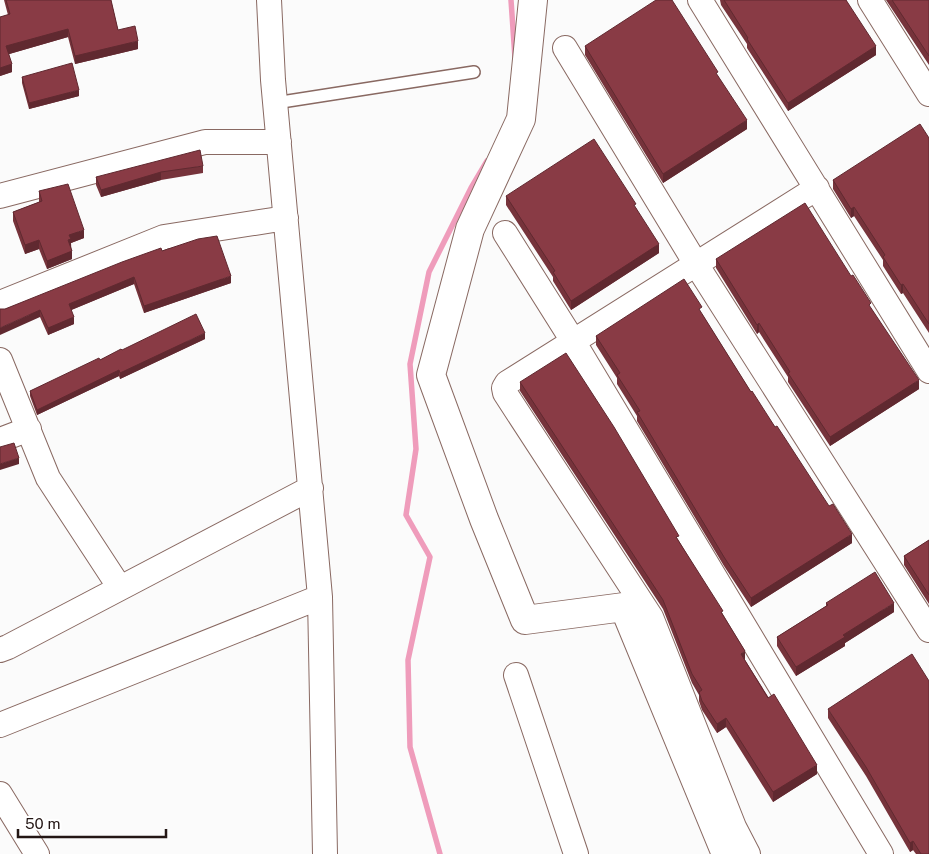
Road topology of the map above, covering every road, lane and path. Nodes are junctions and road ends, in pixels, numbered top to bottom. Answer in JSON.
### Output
{"nodes":[{"id":1,"x":269,"y":0,"type":"edge"},
{"id":2,"x":533,"y":0,"type":"edge"},
{"id":3,"x":700,"y":0,"type":"edge"},
{"id":4,"x":870,"y":0,"type":"edge"},
{"id":5,"x":565,"y":48,"type":"dead end"},
{"id":6,"x":474,"y":72,"type":"dead end"},
{"id":7,"x":929,"y":94,"type":"edge"},
{"id":8,"x":275,"y":103,"type":"junction"},
{"id":9,"x":279,"y":142,"type":"junction"},
{"id":10,"x":817,"y":188,"type":"junction"},
{"id":11,"x":0,"y":196,"type":"edge"},
{"id":12,"x":286,"y":218,"type":"junction"},
{"id":13,"x":505,"y":233,"type":"dead end"},
{"id":14,"x":696,"y":264,"type":"junction"},
{"id":15,"x":0,"y":303,"type":"edge"},
{"id":16,"x":573,"y":341,"type":"junction"},
{"id":17,"x":0,"y":360,"type":"edge"},
{"id":18,"x":929,"y":371,"type":"edge"},
{"id":19,"x":29,"y":430,"type":"junction"},
{"id":20,"x":0,"y":440,"type":"edge"},
{"id":21,"x":311,"y":488,"type":"junction"},
{"id":22,"x":120,"y":588,"type":"junction"},
{"id":23,"x":320,"y":597,"type":"junction"},
{"id":24,"x":929,"y":630,"type":"edge"},
{"id":25,"x":0,"y":650,"type":"edge"},
{"id":26,"x":516,"y":675,"type":"dead end"},
{"id":27,"x":0,"y":725,"type":"edge"},
{"id":28,"x":0,"y":794,"type":"edge"},
{"id":29,"x":37,"y":854,"type":"edge"},
{"id":30,"x":325,"y":854,"type":"edge"},
{"id":31,"x":576,"y":854,"type":"edge"},
{"id":32,"x":726,"y":854,"type":"edge"},
{"id":33,"x":748,"y":854,"type":"edge"},
{"id":34,"x":881,"y":854,"type":"edge"}],
"edges":[{"from":1,"to":8,"type":"street"},
{"from":2,"to":32,"type":"street"},
{"from":3,"to":10,"type":"street"},
{"from":4,"to":7,"type":"street"},
{"from":5,"to":14,"type":"street"},
{"from":6,"to":8,"type":"lane"},
{"from":8,"to":9,"type":"street"},
{"from":9,"to":11,"type":"street"},
{"from":9,"to":12,"type":"street"},
{"from":10,"to":14,"type":"street"},
{"from":10,"to":18,"type":"street"},
{"from":12,"to":15,"type":"street"},
{"from":12,"to":21,"type":"street"},
{"from":13,"to":16,"type":"street"},
{"from":14,"to":16,"type":"street"},
{"from":14,"to":24,"type":"street"},
{"from":16,"to":33,"type":"street"},
{"from":16,"to":34,"type":"street"},
{"from":17,"to":19,"type":"street"},
{"from":19,"to":20,"type":"street"},
{"from":19,"to":22,"type":"street"},
{"from":21,"to":22,"type":"street"},
{"from":21,"to":23,"type":"street"},
{"from":22,"to":25,"type":"street"},
{"from":23,"to":27,"type":"street"},
{"from":23,"to":30,"type":"street"},
{"from":26,"to":31,"type":"street"},
{"from":28,"to":29,"type":"street"}]}
